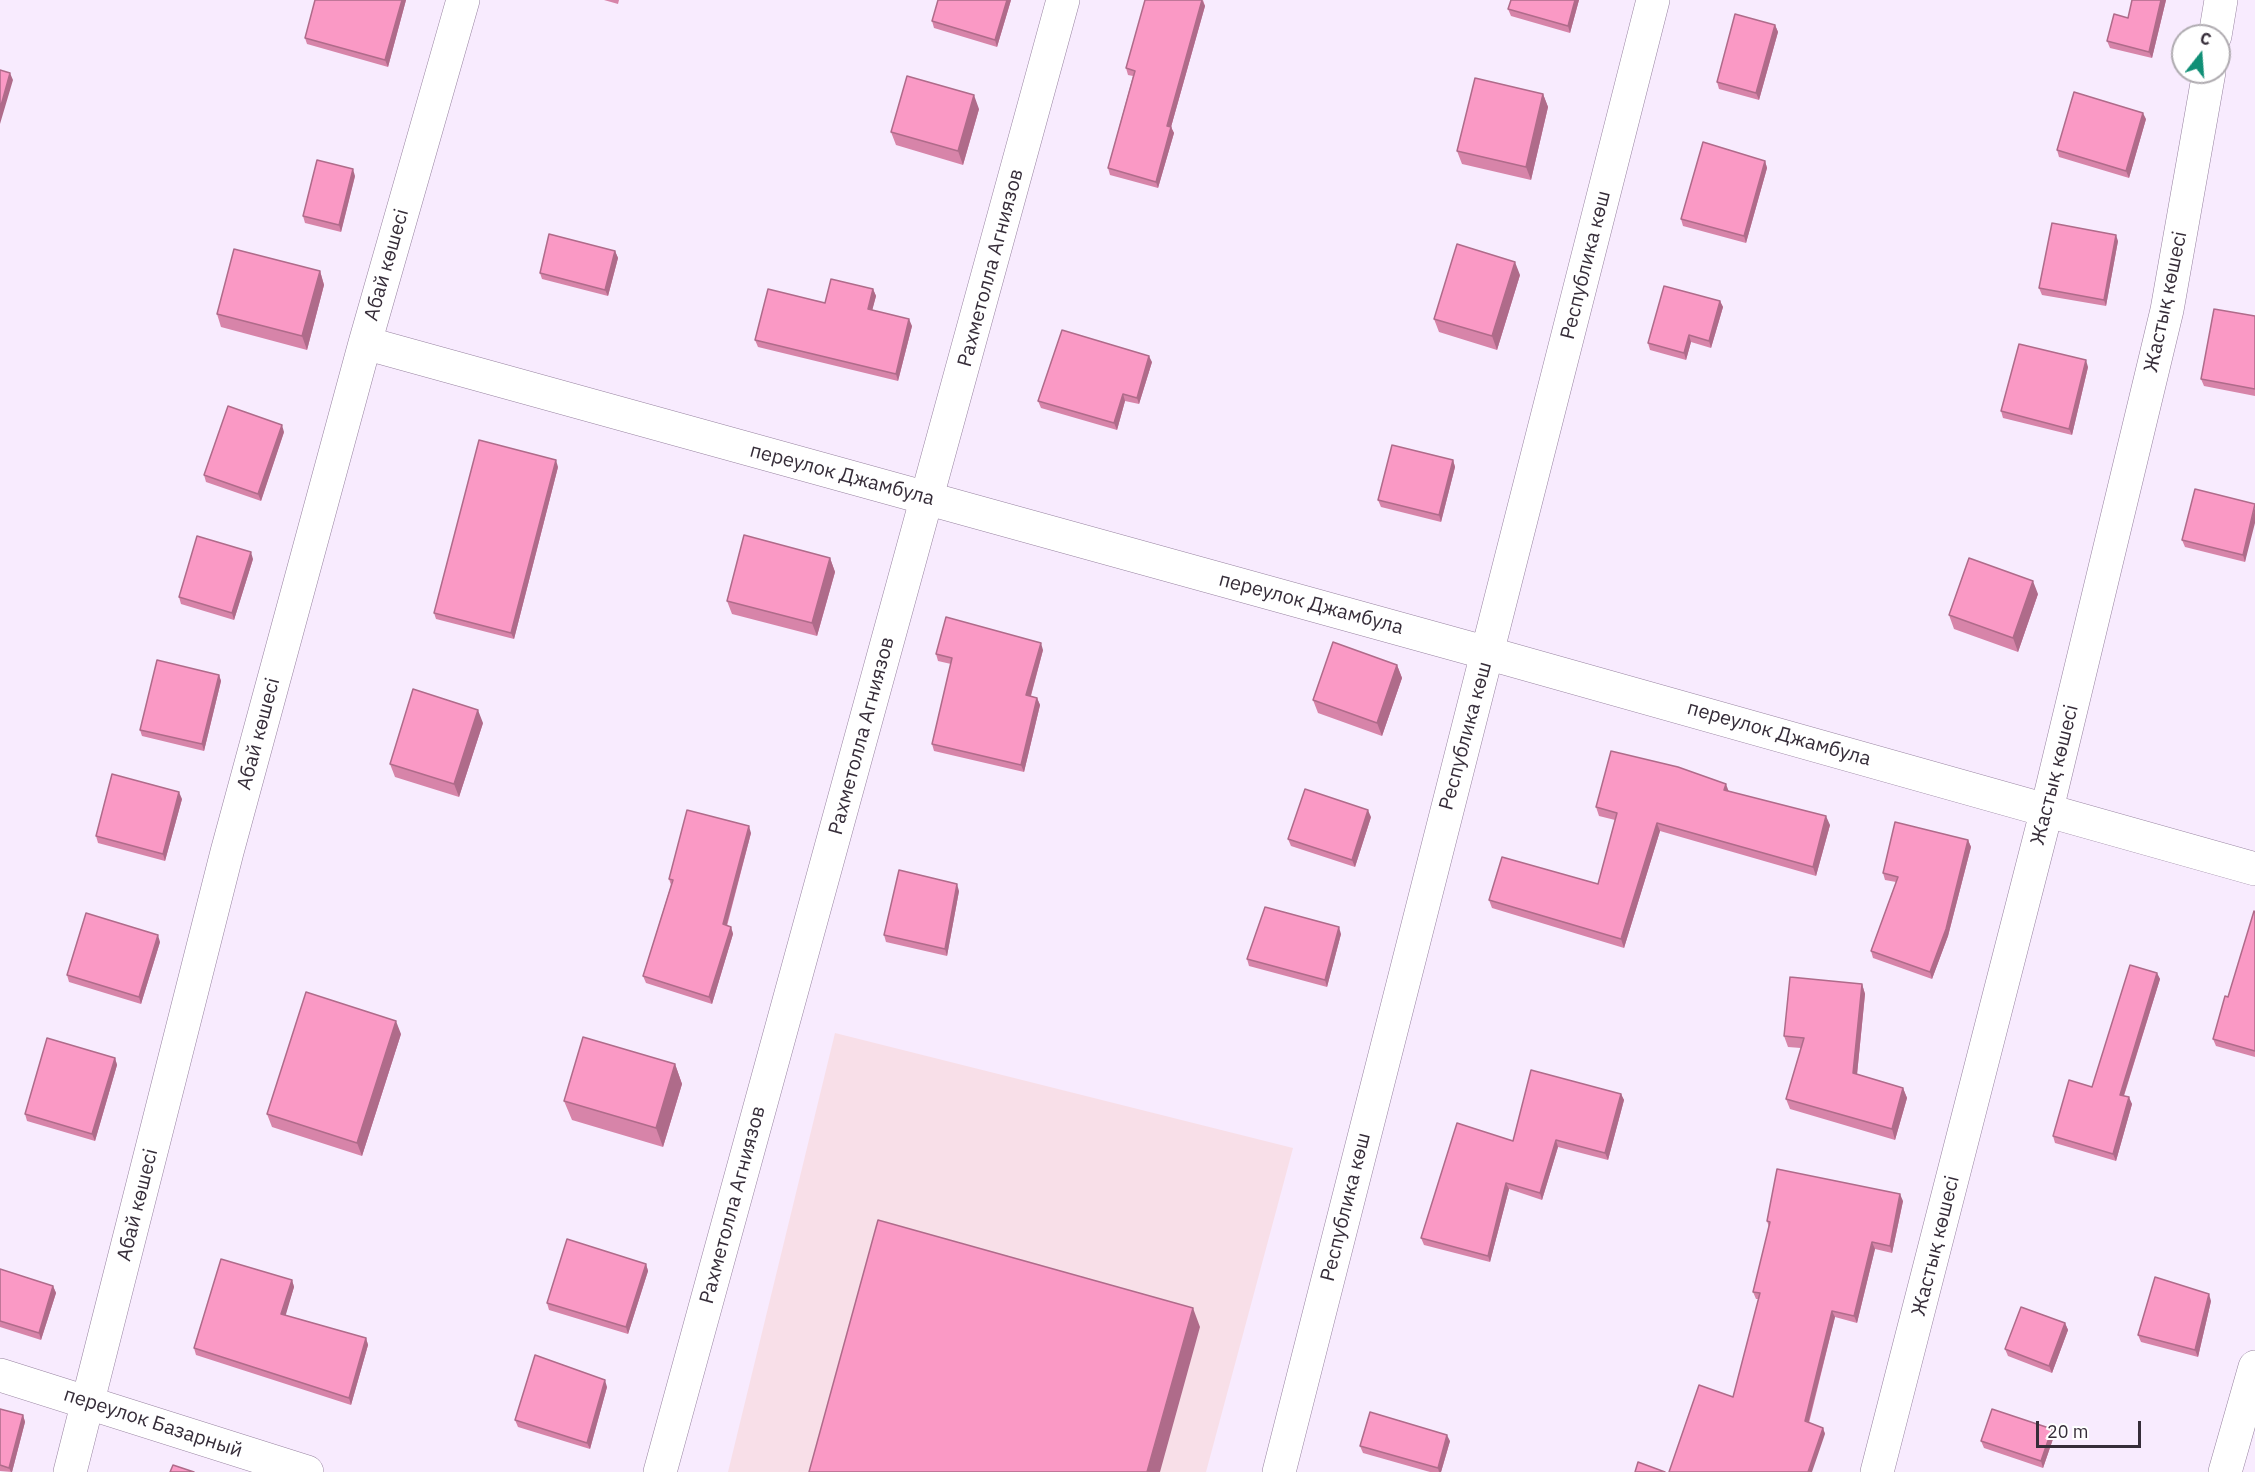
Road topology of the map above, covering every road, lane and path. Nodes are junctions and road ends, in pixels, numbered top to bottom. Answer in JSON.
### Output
{"nodes":[{"id":1,"x":463,"y":0,"type":"edge"},
{"id":2,"x":1063,"y":0,"type":"edge"},
{"id":3,"x":1653,"y":0,"type":"edge"},
{"id":4,"x":2221,"y":0,"type":"edge"},
{"id":5,"x":2217,"y":24,"type":"edge"},
{"id":6,"x":2207,"y":84,"type":"edge"},
{"id":7,"x":365,"y":343,"type":"junction"},
{"id":8,"x":928,"y":499,"type":"junction"},
{"id":9,"x":1487,"y":652,"type":"junction"},
{"id":10,"x":2047,"y":809,"type":"junction"},
{"id":11,"x":2255,"y":869,"type":"edge"},
{"id":12,"x":2255,"y":1367,"type":"edge"},
{"id":13,"x":0,"y":1376,"type":"edge"},
{"id":14,"x":88,"y":1402,"type":"junction"},
{"id":15,"x":70,"y":1472,"type":"edge"},
{"id":16,"x":307,"y":1472,"type":"edge"},
{"id":17,"x":660,"y":1472,"type":"edge"},
{"id":18,"x":1279,"y":1472,"type":"edge"},
{"id":19,"x":1877,"y":1472,"type":"edge"},
{"id":20,"x":2225,"y":1472,"type":"edge"}],
"edges":[{"from":1,"to":7,"type":"street","name":"Абай көшесі"},
{"from":2,"to":8,"type":"street","name":"Рахметолла Агниязов"},
{"from":3,"to":9,"type":"street","name":"Республика көш"},
{"from":4,"to":5,"type":"street"},
{"from":6,"to":10,"type":"street","name":"Жастық көшесі"},
{"from":7,"to":8,"type":"street","name":"переулок Джамбула"},
{"from":7,"to":14,"type":"street","name":"Абай көшесі"},
{"from":8,"to":9,"type":"street","name":"переулок Джамбула"},
{"from":8,"to":17,"type":"street","name":"Рахметолла Агниязов"},
{"from":9,"to":10,"type":"street","name":"переулок Джамбула"},
{"from":9,"to":18,"type":"street","name":"Республика көш"},
{"from":10,"to":11,"type":"street","name":"переулок Джамбула"},
{"from":10,"to":19,"type":"street","name":"Жастық көшесі"},
{"from":12,"to":20,"type":"street"},
{"from":13,"to":14,"type":"street","name":"переулок Базарный"},
{"from":14,"to":15,"type":"street","name":"Абай көшесі"},
{"from":14,"to":16,"type":"street","name":"переулок Базарный"}]}
